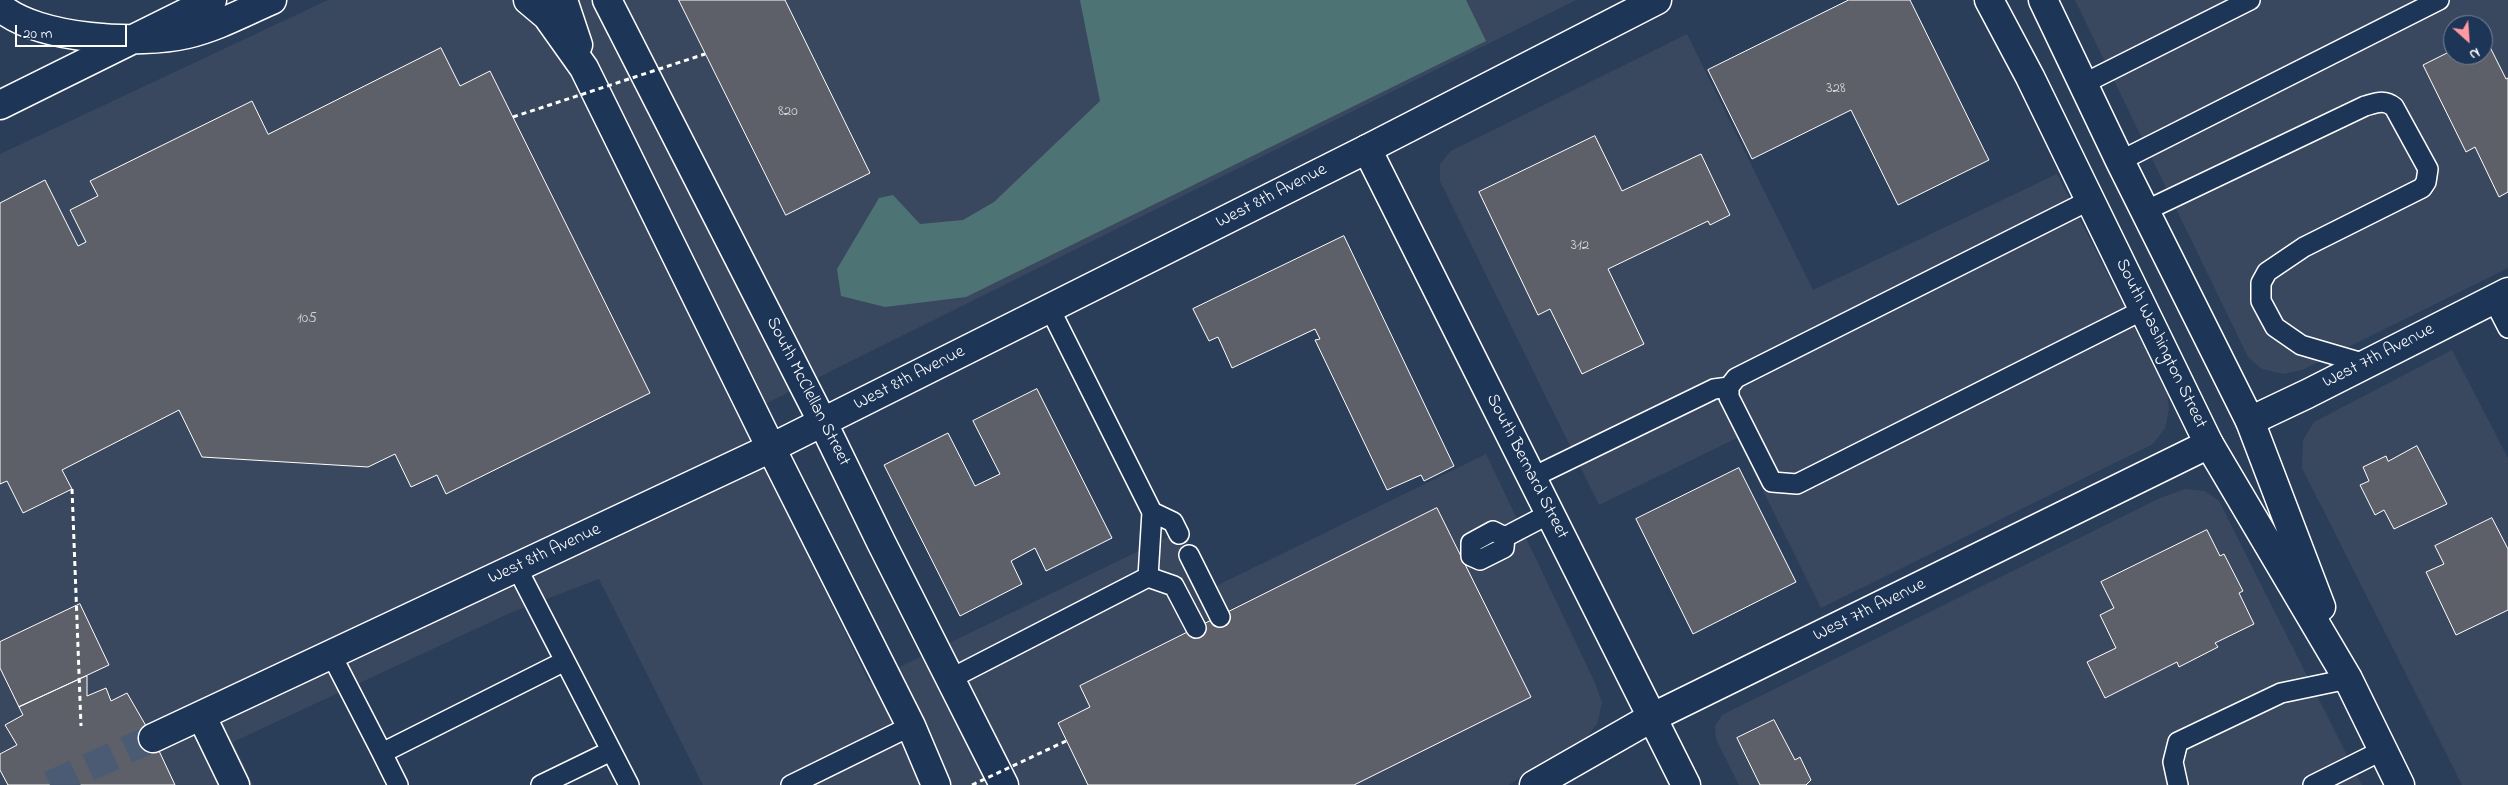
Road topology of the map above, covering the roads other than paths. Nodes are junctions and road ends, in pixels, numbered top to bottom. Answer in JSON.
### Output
{"nodes":[{"id":1,"x":212,"y":0,"type":"edge"},
{"id":2,"x":272,"y":0,"type":"edge"},
{"id":3,"x":528,"y":0,"type":"edge"},
{"id":4,"x":563,"y":0,"type":"edge"},
{"id":5,"x":607,"y":0,"type":"edge"},
{"id":6,"x":1656,"y":0,"type":"edge"},
{"id":7,"x":1989,"y":0,"type":"edge"},
{"id":8,"x":2043,"y":0,"type":"edge"},
{"id":9,"x":2250,"y":0,"type":"edge"},
{"id":10,"x":2439,"y":0,"type":"edge"},
{"id":11,"x":0,"y":7,"type":"edge"},
{"id":12,"x":137,"y":39,"type":"junction"},
{"id":13,"x":584,"y":68,"type":"junction"},
{"id":14,"x":2084,"y":84,"type":"junction"},
{"id":15,"x":0,"y":105,"type":"edge"},
{"id":16,"x":1368,"y":149,"type":"junction"},
{"id":17,"x":2120,"y":162,"type":"junction"},
{"id":18,"x":2090,"y":200,"type":"junction"},
{"id":19,"x":2145,"y":211,"type":"junction"},
{"id":20,"x":2501,"y":295,"type":"edge"},
{"id":21,"x":1050,"y":309,"type":"junction"},
{"id":22,"x":2144,"y":310,"type":"junction"},
{"id":23,"x":2508,"y":328,"type":"edge"},
{"id":24,"x":2366,"y":364,"type":"junction"},
{"id":25,"x":1729,"y":387,"type":"junction"},
{"id":26,"x":2250,"y":421,"type":"junction"},
{"id":27,"x":823,"y":423,"type":"junction"},
{"id":28,"x":2209,"y":444,"type":"junction"},
{"id":29,"x":771,"y":448,"type":"junction"},
{"id":30,"x":1531,"y":478,"type":"junction"},
{"id":31,"x":1152,"y":512,"type":"junction"},
{"id":32,"x":1549,"y":514,"type":"junction"},
{"id":33,"x":1179,"y":534,"type":"dead end"},
{"id":34,"x":1189,"y":555,"type":"dead end"},
{"id":35,"x":1467,"y":558,"type":"dead end"},
{"id":36,"x":517,"y":568,"type":"junction"},
{"id":37,"x":1148,"y":577,"type":"junction"},
{"id":38,"x":1220,"y":617,"type":"dead end"},
{"id":39,"x":1196,"y":628,"type":"dead end"},
{"id":40,"x":332,"y":656,"type":"junction"},
{"id":41,"x":565,"y":661,"type":"junction"},
{"id":42,"x":950,"y":679,"type":"junction"},
{"id":43,"x":2348,"y":679,"type":"junction"},
{"id":44,"x":202,"y":717,"type":"junction"},
{"id":45,"x":1651,"y":718,"type":"junction"},
{"id":46,"x":912,"y":726,"type":"junction"},
{"id":47,"x":153,"y":738,"type":"tunnel mouth"},
{"id":48,"x":2383,"y":750,"type":"junction"},
{"id":49,"x":611,"y":751,"type":"junction"},
{"id":50,"x":382,"y":753,"type":"junction"},
{"id":51,"x":235,"y":785,"type":"edge"},
{"id":52,"x":398,"y":785,"type":"edge"},
{"id":53,"x":541,"y":785,"type":"edge"},
{"id":54,"x":629,"y":785,"type":"edge"},
{"id":55,"x":791,"y":785,"type":"edge"},
{"id":56,"x":936,"y":785,"type":"edge"},
{"id":57,"x":1004,"y":785,"type":"edge"},
{"id":58,"x":1534,"y":785,"type":"edge"},
{"id":59,"x":1686,"y":785,"type":"edge"},
{"id":60,"x":2178,"y":785,"type":"edge"},
{"id":61,"x":2313,"y":785,"type":"edge"},
{"id":62,"x":2400,"y":785,"type":"edge"}],
"edges":[{"from":1,"to":12,"type":"street"},
{"from":2,"to":12,"type":"street"},
{"from":3,"to":13,"type":"street"},
{"from":4,"to":13,"type":"street"},
{"from":5,"to":27,"type":"street","name":"South McClellan Street"},
{"from":6,"to":16,"type":"street","name":"West 8th Avenue"},
{"from":7,"to":18,"type":"street","name":"South Washington Street"},
{"from":8,"to":14,"type":"street","name":"South Washington Street"},
{"from":9,"to":14,"type":"lane"},
{"from":10,"to":17,"type":"lane"},
{"from":11,"to":12,"type":"street"},
{"from":12,"to":15,"type":"street"},
{"from":13,"to":29,"type":"street"},
{"from":14,"to":17,"type":"street","name":"South Washington Street"},
{"from":16,"to":21,"type":"street","name":"West 8th Avenue"},
{"from":16,"to":30,"type":"street","name":"South Bernard Street"},
{"from":17,"to":19,"type":"street","name":"South Washington Street"},
{"from":18,"to":22,"type":"street","name":"South Washington Street"},
{"from":18,"to":25,"type":"lane"},
{"from":19,"to":24,"type":"lane"},
{"from":19,"to":26,"type":"street","name":"South Washington Street"},
{"from":20,"to":23,"type":"lane"},
{"from":20,"to":24,"type":"street","name":"West 7th Avenue"},
{"from":21,"to":27,"type":"street","name":"West 8th Avenue"},
{"from":21,"to":31,"type":"lane"},
{"from":22,"to":25,"type":"lane"},
{"from":22,"to":28,"type":"street","name":"South Washington Street"},
{"from":24,"to":26,"type":"street","name":"West 7th Avenue"},
{"from":25,"to":30,"type":"lane"},
{"from":26,"to":43,"type":"street","name":"South Washington Street"},
{"from":27,"to":29,"type":"street","name":"West 8th Avenue"},
{"from":27,"to":42,"type":"street","name":"South McClellan Street"},
{"from":28,"to":43,"type":"street","name":"South Washington Street"},
{"from":28,"to":45,"type":"street","name":"West 7th Avenue"},
{"from":29,"to":36,"type":"street","name":"West 8th Avenue"},
{"from":29,"to":46,"type":"street"},
{"from":30,"to":32,"type":"street","name":"South Bernard Street"},
{"from":31,"to":33,"type":"lane"},
{"from":31,"to":37,"type":"lane"},
{"from":32,"to":35,"type":"lane"},
{"from":32,"to":45,"type":"street","name":"South Bernard Street"},
{"from":34,"to":38,"type":"lane"},
{"from":36,"to":40,"type":"street","name":"West 8th Avenue"},
{"from":36,"to":41,"type":"lane"},
{"from":37,"to":39,"type":"lane"},
{"from":37,"to":42,"type":"lane"},
{"from":40,"to":44,"type":"street","name":"West 8th Avenue"},
{"from":40,"to":50,"type":"lane"},
{"from":41,"to":49,"type":"lane"},
{"from":41,"to":50,"type":"lane"},
{"from":42,"to":57,"type":"street","name":"South McClellan Street"},
{"from":43,"to":48,"type":"street","name":"South Washington Street"},
{"from":43,"to":60,"type":"lane"},
{"from":44,"to":47,"type":"street","name":"West 8th Avenue"},
{"from":44,"to":51,"type":"street"},
{"from":45,"to":58,"type":"street","name":"West 7th Avenue"},
{"from":45,"to":59,"type":"street","name":"South Bernard Street"},
{"from":46,"to":55,"type":"lane"},
{"from":46,"to":56,"type":"street"},
{"from":48,"to":61,"type":"lane"},
{"from":48,"to":62,"type":"street","name":"South Washington Street"},
{"from":49,"to":53,"type":"lane"},
{"from":49,"to":54,"type":"lane"},
{"from":50,"to":52,"type":"lane"}]}
